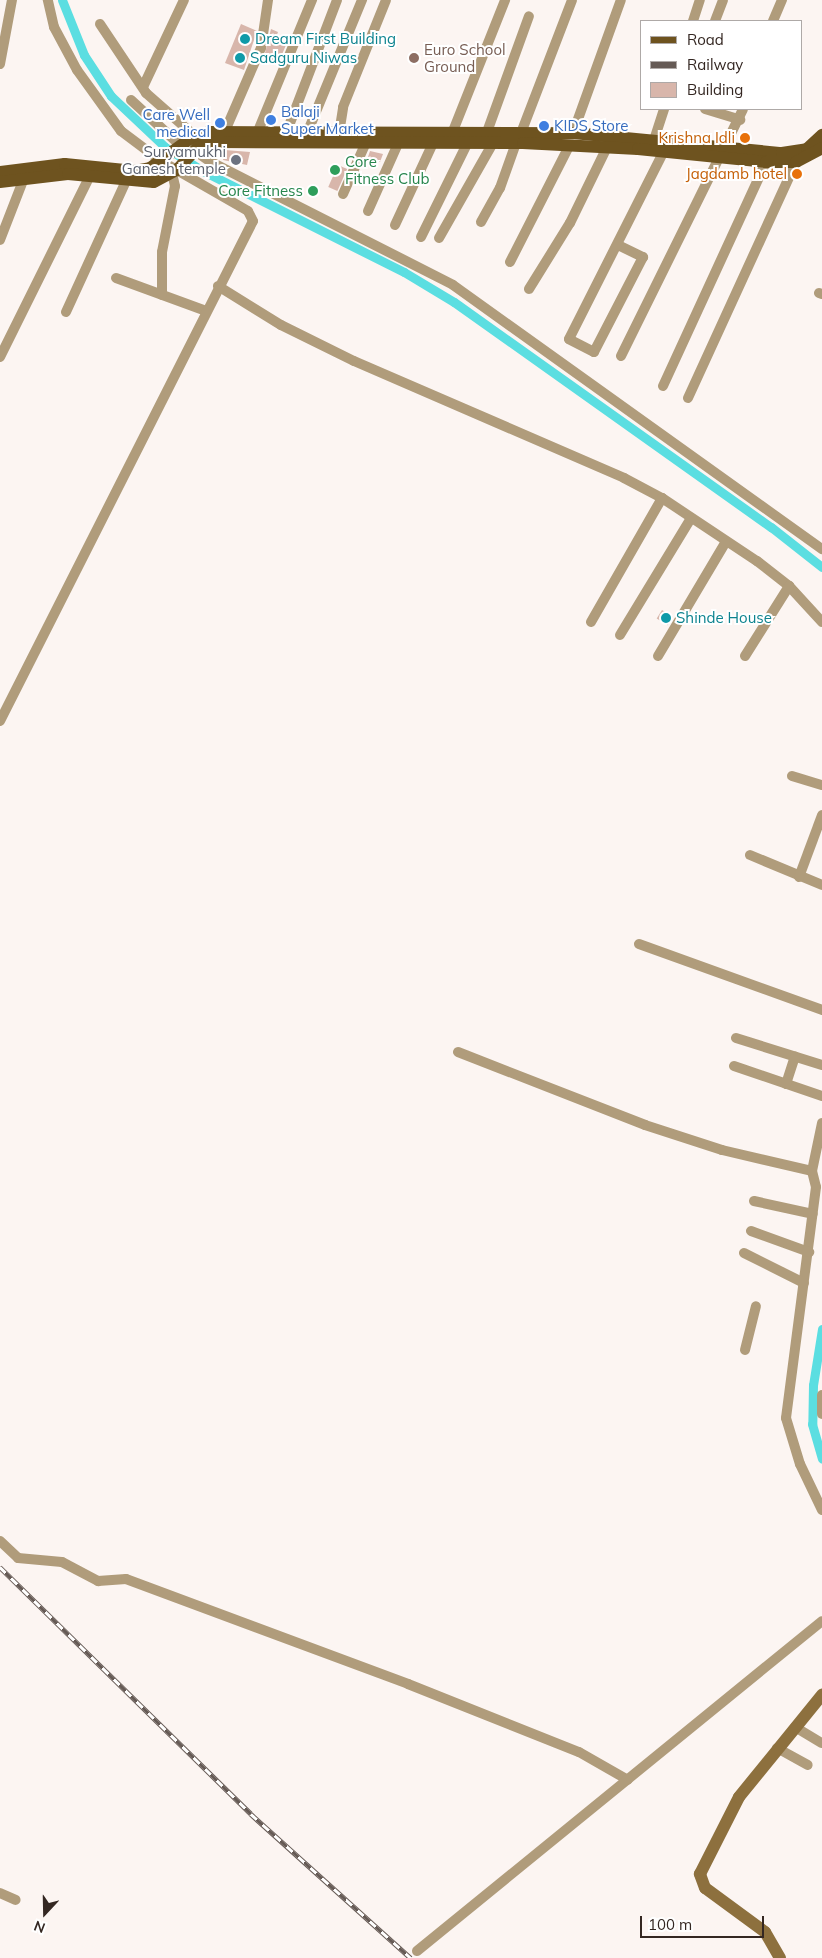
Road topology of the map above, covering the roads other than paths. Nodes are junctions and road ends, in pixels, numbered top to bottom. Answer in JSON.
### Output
{"nodes":[{"id":1,"x":12,"y":0,"type":"edge"},
{"id":2,"x":48,"y":0,"type":"edge"},
{"id":3,"x":184,"y":0,"type":"edge"},
{"id":4,"x":268,"y":0,"type":"edge"},
{"id":5,"x":312,"y":0,"type":"edge"},
{"id":6,"x":338,"y":0,"type":"edge"},
{"id":7,"x":362,"y":0,"type":"edge"},
{"id":8,"x":386,"y":0,"type":"edge"},
{"id":9,"x":505,"y":0,"type":"edge"},
{"id":10,"x":572,"y":0,"type":"edge"},
{"id":11,"x":621,"y":0,"type":"edge"},
{"id":12,"x":700,"y":0,"type":"edge"},
{"id":13,"x":723,"y":0,"type":"edge"},
{"id":14,"x":780,"y":0,"type":"edge"},
{"id":15,"x":530,"y":16,"type":"dead end"},
{"id":16,"x":693,"y":20,"type":"edge"},
{"id":17,"x":717,"y":20,"type":"edge"},
{"id":18,"x":773,"y":20,"type":"edge"},
{"id":19,"x":100,"y":24,"type":"dead end"},
{"id":20,"x":0,"y":64,"type":"edge"},
{"id":21,"x":143,"y":87,"type":"junction"},
{"id":22,"x":131,"y":100,"type":"dead end"},
{"id":23,"x":664,"y":110,"type":"edge"},
{"id":24,"x":708,"y":110,"type":"edge"},
{"id":25,"x":743,"y":110,"type":"edge"},
{"id":26,"x":740,"y":120,"type":"junction"},
{"id":27,"x":225,"y":131,"type":"junction"},
{"id":28,"x":258,"y":131,"type":"junction"},
{"id":29,"x":287,"y":131,"type":"junction"},
{"id":30,"x":308,"y":131,"type":"junction"},
{"id":31,"x":453,"y":131,"type":"junction"},
{"id":32,"x":573,"y":133,"type":"junction"},
{"id":33,"x":822,"y":135,"type":"edge"},
{"id":34,"x":195,"y":136,"type":"junction"},
{"id":35,"x":401,"y":136,"type":"junction"},
{"id":36,"x":335,"y":137,"type":"junction"},
{"id":37,"x":490,"y":137,"type":"junction"},
{"id":38,"x":367,"y":140,"type":"junction"},
{"id":39,"x":520,"y":140,"type":"junction"},
{"id":40,"x":654,"y":140,"type":"junction"},
{"id":41,"x":434,"y":141,"type":"junction"},
{"id":42,"x":610,"y":141,"type":"junction"},
{"id":43,"x":468,"y":142,"type":"junction"},
{"id":44,"x":181,"y":146,"type":"junction"},
{"id":45,"x":568,"y":146,"type":"junction"},
{"id":46,"x":666,"y":146,"type":"junction"},
{"id":47,"x":822,"y":148,"type":"edge"},
{"id":48,"x":723,"y":152,"type":"junction"},
{"id":49,"x":193,"y":153,"type":"junction"},
{"id":50,"x":165,"y":160,"type":"junction"},
{"id":51,"x":766,"y":162,"type":"junction"},
{"id":52,"x":796,"y":162,"type":"junction"},
{"id":53,"x":176,"y":170,"type":"junction"},
{"id":54,"x":0,"y":172,"type":"edge"},
{"id":55,"x":92,"y":172,"type":"junction"},
{"id":56,"x":24,"y":178,"type":"junction"},
{"id":57,"x":126,"y":181,"type":"junction"},
{"id":58,"x":0,"y":182,"type":"edge"},
{"id":59,"x":343,"y":194,"type":"dead end"},
{"id":60,"x":368,"y":211,"type":"dead end"},
{"id":61,"x":481,"y":222,"type":"dead end"},
{"id":62,"x":395,"y":225,"type":"dead end"},
{"id":63,"x":421,"y":237,"type":"dead end"},
{"id":64,"x":439,"y":238,"type":"dead end"},
{"id":65,"x":0,"y":240,"type":"edge"},
{"id":66,"x":618,"y":245,"type":"junction"},
{"id":67,"x":510,"y":262,"type":"dead end"},
{"id":68,"x":116,"y":278,"type":"dead end"},
{"id":69,"x":218,"y":286,"type":"junction"},
{"id":70,"x":529,"y":289,"type":"dead end"},
{"id":71,"x":162,"y":295,"type":"junction"},
{"id":72,"x":206,"y":311,"type":"junction"},
{"id":73,"x":66,"y":312,"type":"dead end"},
{"id":74,"x":621,"y":356,"type":"dead end"},
{"id":75,"x":0,"y":357,"type":"edge"},
{"id":76,"x":663,"y":386,"type":"dead end"},
{"id":77,"x":688,"y":398,"type":"dead end"},
{"id":78,"x":662,"y":498,"type":"junction"},
{"id":79,"x":691,"y":518,"type":"junction"},
{"id":80,"x":725,"y":542,"type":"junction"},
{"id":81,"x":822,"y":549,"type":"edge"},
{"id":82,"x":789,"y":586,"type":"junction"},
{"id":83,"x":591,"y":622,"type":"dead end"},
{"id":84,"x":822,"y":622,"type":"edge"},
{"id":85,"x":620,"y":635,"type":"dead end"},
{"id":86,"x":658,"y":656,"type":"dead end"},
{"id":87,"x":745,"y":656,"type":"dead end"},
{"id":88,"x":0,"y":721,"type":"edge"},
{"id":89,"x":792,"y":776,"type":"dead end"},
{"id":90,"x":822,"y":785,"type":"edge"},
{"id":91,"x":822,"y":816,"type":"edge"},
{"id":92,"x":750,"y":855,"type":"dead end"},
{"id":93,"x":799,"y":877,"type":"junction"},
{"id":94,"x":822,"y":885,"type":"edge"},
{"id":95,"x":639,"y":944,"type":"dead end"},
{"id":96,"x":822,"y":1010,"type":"edge"},
{"id":97,"x":736,"y":1038,"type":"dead end"},
{"id":98,"x":458,"y":1052,"type":"dead end"},
{"id":99,"x":795,"y":1056,"type":"junction"},
{"id":100,"x":822,"y":1064,"type":"edge"},
{"id":101,"x":734,"y":1066,"type":"dead end"},
{"id":102,"x":786,"y":1084,"type":"junction"},
{"id":103,"x":822,"y":1096,"type":"edge"},
{"id":104,"x":822,"y":1123,"type":"edge"},
{"id":105,"x":812,"y":1171,"type":"junction"},
{"id":106,"x":754,"y":1201,"type":"dead end"},
{"id":107,"x":813,"y":1214,"type":"junction"},
{"id":108,"x":751,"y":1230,"type":"dead end"},
{"id":109,"x":809,"y":1252,"type":"junction"},
{"id":110,"x":744,"y":1253,"type":"dead end"},
{"id":111,"x":804,"y":1283,"type":"junction"},
{"id":112,"x":756,"y":1306,"type":"dead end"},
{"id":113,"x":745,"y":1350,"type":"dead end"},
{"id":114,"x":822,"y":1395,"type":"edge"},
{"id":115,"x":822,"y":1414,"type":"edge"},
{"id":116,"x":822,"y":1510,"type":"edge"},
{"id":117,"x":0,"y":1541,"type":"edge"},
{"id":118,"x":822,"y":1622,"type":"edge"},
{"id":119,"x":822,"y":1696,"type":"edge"},
{"id":120,"x":795,"y":1727,"type":"junction"},
{"id":121,"x":822,"y":1743,"type":"edge"},
{"id":122,"x":778,"y":1748,"type":"junction"},
{"id":123,"x":808,"y":1765,"type":"dead end"},
{"id":124,"x":628,"y":1780,"type":"junction"},
{"id":125,"x":0,"y":1893,"type":"edge"},
{"id":126,"x":16,"y":1900,"type":"dead end"},
{"id":127,"x":417,"y":1951,"type":"dead end"},
{"id":128,"x":780,"y":1958,"type":"edge"}],
"edges":[{"from":1,"to":20,"type":"street"},
{"from":2,"to":50,"type":"street"},
{"from":3,"to":21,"type":"street"},
{"from":4,"to":27,"type":"street"},
{"from":5,"to":28,"type":"street"},
{"from":6,"to":29,"type":"street"},
{"from":7,"to":30,"type":"street"},
{"from":8,"to":36,"type":"street"},
{"from":9,"to":31,"type":"street"},
{"from":10,"to":39,"type":"street"},
{"from":11,"to":32,"type":"street"},
{"from":12,"to":16,"type":"street"},
{"from":13,"to":17,"type":"street"},
{"from":14,"to":18,"type":"street"},
{"from":15,"to":37,"type":"street"},
{"from":19,"to":21,"type":"street"},
{"from":21,"to":34,"type":"street"},
{"from":22,"to":44,"type":"street"},
{"from":23,"to":40,"type":"street"},
{"from":24,"to":26,"type":"street"},
{"from":25,"to":26,"type":"street"},
{"from":26,"to":48,"type":"street"},
{"from":27,"to":28,"type":"main road"},
{"from":27,"to":34,"type":"main road"},
{"from":28,"to":29,"type":"main road"},
{"from":29,"to":30,"type":"main road"},
{"from":30,"to":36,"type":"main road"},
{"from":31,"to":35,"type":"main road"},
{"from":31,"to":37,"type":"main road"},
{"from":32,"to":39,"type":"main road"},
{"from":32,"to":42,"type":"main road"},
{"from":33,"to":48,"type":"main road"},
{"from":34,"to":44,"type":"main road"},
{"from":35,"to":36,"type":"main road"},
{"from":35,"to":38,"type":"main road"},
{"from":35,"to":41,"type":"main road"},
{"from":35,"to":60,"type":"street"},
{"from":36,"to":38,"type":"main road"},
{"from":36,"to":49,"type":"main road"},
{"from":37,"to":39,"type":"main road"},
{"from":37,"to":43,"type":"main road"},
{"from":37,"to":64,"type":"street"},
{"from":38,"to":59,"type":"street"},
{"from":39,"to":45,"type":"main road"},
{"from":39,"to":61,"type":"street"},
{"from":40,"to":42,"type":"main road"},
{"from":40,"to":46,"type":"main road"},
{"from":41,"to":43,"type":"main road"},
{"from":41,"to":62,"type":"street"},
{"from":42,"to":45,"type":"main road"},
{"from":42,"to":46,"type":"main road"},
{"from":42,"to":70,"type":"street"},
{"from":43,"to":63,"type":"street"},
{"from":44,"to":50,"type":"main road"},
{"from":45,"to":67,"type":"street"},
{"from":46,"to":48,"type":"main road"},
{"from":46,"to":66,"type":"street"},
{"from":47,"to":52,"type":"main road"},
{"from":48,"to":51,"type":"main road"},
{"from":48,"to":74,"type":"street"},
{"from":49,"to":53,"type":"main road"},
{"from":49,"to":81,"type":"street"},
{"from":50,"to":53,"type":"street"},
{"from":50,"to":55,"type":"main road"},
{"from":51,"to":52,"type":"main road"},
{"from":51,"to":76,"type":"street"},
{"from":52,"to":77,"type":"street"},
{"from":53,"to":57,"type":"main road"},
{"from":53,"to":69,"type":"street"},
{"from":53,"to":71,"type":"street"},
{"from":54,"to":55,"type":"main road"},
{"from":55,"to":56,"type":"main road"},
{"from":55,"to":57,"type":"main road"},
{"from":55,"to":75,"type":"street"},
{"from":56,"to":58,"type":"main road"},
{"from":56,"to":65,"type":"street"},
{"from":57,"to":73,"type":"street"},
{"from":66,"to":66,"type":"street"},
{"from":68,"to":71,"type":"street"},
{"from":69,"to":72,"type":"street"},
{"from":69,"to":78,"type":"street"},
{"from":71,"to":72,"type":"street"},
{"from":72,"to":88,"type":"street"},
{"from":78,"to":79,"type":"street"},
{"from":78,"to":83,"type":"street"},
{"from":79,"to":80,"type":"street"},
{"from":79,"to":85,"type":"street"},
{"from":80,"to":82,"type":"street"},
{"from":80,"to":86,"type":"street"},
{"from":82,"to":84,"type":"street"},
{"from":82,"to":87,"type":"street"},
{"from":89,"to":90,"type":"street"},
{"from":91,"to":93,"type":"street"},
{"from":92,"to":93,"type":"street"},
{"from":93,"to":94,"type":"street"},
{"from":95,"to":96,"type":"street"},
{"from":97,"to":99,"type":"street"},
{"from":98,"to":105,"type":"street"},
{"from":99,"to":100,"type":"street"},
{"from":99,"to":102,"type":"street"},
{"from":101,"to":102,"type":"street"},
{"from":102,"to":103,"type":"street"},
{"from":104,"to":105,"type":"street"},
{"from":105,"to":107,"type":"street"},
{"from":106,"to":107,"type":"street"},
{"from":107,"to":109,"type":"street"},
{"from":108,"to":109,"type":"street"},
{"from":109,"to":111,"type":"street"},
{"from":110,"to":111,"type":"street"},
{"from":111,"to":116,"type":"street"},
{"from":112,"to":113,"type":"street"},
{"from":114,"to":115,"type":"street"},
{"from":117,"to":124,"type":"street"},
{"from":118,"to":124,"type":"street"},
{"from":119,"to":120,"type":"street"},
{"from":120,"to":121,"type":"street"},
{"from":120,"to":122,"type":"street"},
{"from":122,"to":123,"type":"street"},
{"from":122,"to":128,"type":"street"},
{"from":124,"to":127,"type":"street"},
{"from":125,"to":126,"type":"street"}]}
